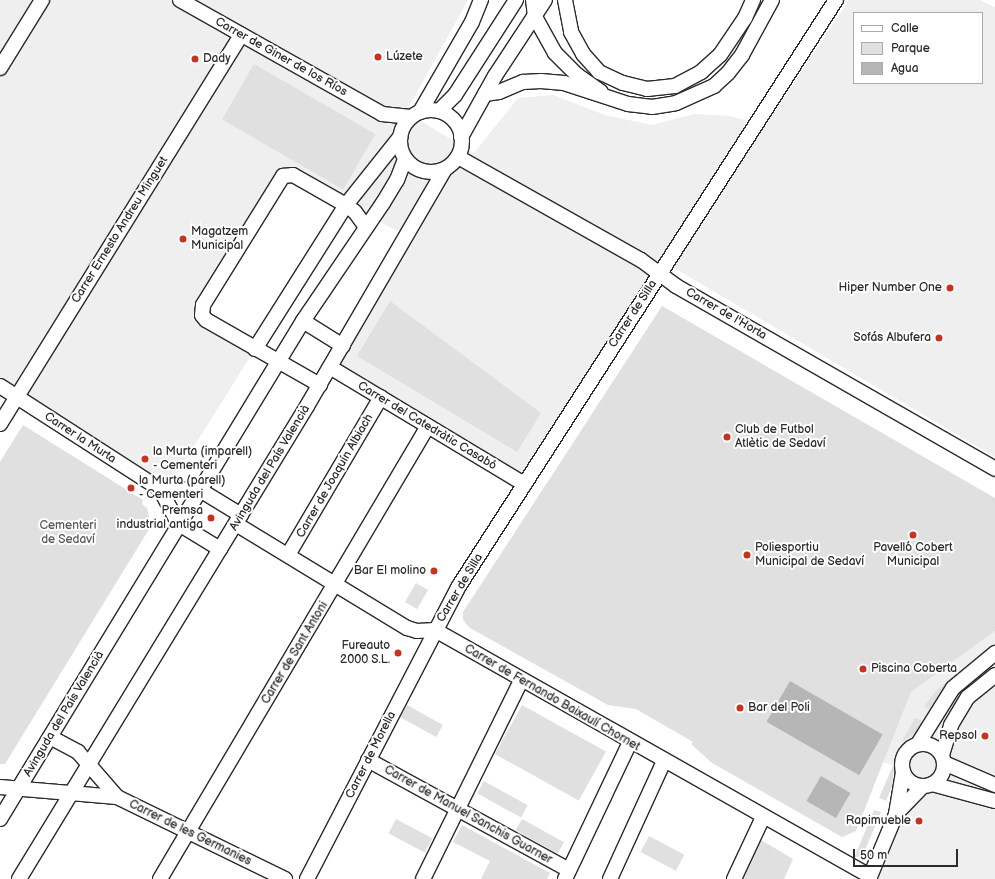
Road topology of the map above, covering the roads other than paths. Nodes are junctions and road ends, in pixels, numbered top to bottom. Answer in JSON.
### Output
{"nodes":[{"id":1,"x":42,"y":0,"type":"edge"},
{"id":2,"x":180,"y":0,"type":"edge"},
{"id":3,"x":481,"y":0,"type":"edge"},
{"id":4,"x":516,"y":0,"type":"edge"},
{"id":5,"x":533,"y":0,"type":"edge"},
{"id":6,"x":545,"y":0,"type":"edge"},
{"id":7,"x":565,"y":0,"type":"edge"},
{"id":8,"x":753,"y":0,"type":"edge"},
{"id":9,"x":772,"y":0,"type":"edge"},
{"id":10,"x":836,"y":0,"type":"edge"},
{"id":11,"x":534,"y":17,"type":"junction"},
{"id":12,"x":241,"y":35,"type":"junction"},
{"id":13,"x":0,"y":68,"type":"edge"},
{"id":14,"x":484,"y":94,"type":"junction"},
{"id":15,"x":607,"y":98,"type":"junction"},
{"id":16,"x":439,"y":111,"type":"junction"},
{"id":17,"x":382,"y":114,"type":"junction"},
{"id":18,"x":415,"y":115,"type":"junction"},
{"id":19,"x":400,"y":136,"type":"junction"},
{"id":20,"x":461,"y":137,"type":"junction"},
{"id":21,"x":458,"y":157,"type":"junction"},
{"id":22,"x":405,"y":159,"type":"junction"},
{"id":23,"x":445,"y":169,"type":"junction"},
{"id":24,"x":346,"y":205,"type":"junction"},
{"id":25,"x":366,"y":226,"type":"junction"},
{"id":26,"x":659,"y":273,"type":"junction"},
{"id":27,"x":303,"y":321,"type":"junction"},
{"id":28,"x":343,"y":346,"type":"junction"},
{"id":29,"x":256,"y":349,"type":"junction"},
{"id":30,"x":278,"y":362,"type":"junction"},
{"id":31,"x":330,"y":367,"type":"junction"},
{"id":32,"x":320,"y":385,"type":"junction"},
{"id":33,"x":0,"y":386,"type":"edge"},
{"id":34,"x":17,"y":397,"type":"junction"},
{"id":35,"x":381,"y":397,"type":"junction"},
{"id":36,"x":0,"y":424,"type":"edge"},
{"id":37,"x":428,"y":426,"type":"junction"},
{"id":38,"x":995,"y":469,"type":"edge"},
{"id":39,"x":524,"y":484,"type":"junction"},
{"id":40,"x":160,"y":489,"type":"junction"},
{"id":41,"x":200,"y":490,"type":"junction"},
{"id":42,"x":238,"y":520,"type":"junction"},
{"id":43,"x":179,"y":524,"type":"junction"},
{"id":44,"x":220,"y":549,"type":"junction"},
{"id":45,"x":288,"y":555,"type":"junction"},
{"id":46,"x":336,"y":584,"type":"junction"},
{"id":47,"x":435,"y":630,"type":"junction"},
{"id":48,"x":995,"y":653,"type":"edge"},
{"id":49,"x":995,"y":675,"type":"edge"},
{"id":50,"x":521,"y":681,"type":"junction"},
{"id":51,"x":50,"y":737,"type":"junction"},
{"id":52,"x":630,"y":742,"type":"junction"},
{"id":53,"x":918,"y":744,"type":"junction"},
{"id":54,"x":943,"y":759,"type":"junction"},
{"id":55,"x":368,"y":760,"type":"junction"},
{"id":56,"x":664,"y":761,"type":"junction"},
{"id":57,"x":90,"y":764,"type":"junction"},
{"id":58,"x":903,"y":772,"type":"junction"},
{"id":59,"x":927,"y":785,"type":"junction"},
{"id":60,"x":995,"y":785,"type":"edge"},
{"id":61,"x":0,"y":787,"type":"edge"},
{"id":62,"x":18,"y":789,"type":"junction"},
{"id":63,"x":71,"y":794,"type":"junction"},
{"id":64,"x":117,"y":797,"type":"junction"},
{"id":65,"x":995,"y":801,"type":"edge"},
{"id":66,"x":458,"y":810,"type":"junction"},
{"id":67,"x":896,"y":814,"type":"junction"},
{"id":68,"x":763,"y":817,"type":"junction"},
{"id":69,"x":0,"y":819,"type":"edge"},
{"id":70,"x":188,"y":831,"type":"junction"},
{"id":71,"x":567,"y":874,"type":"edge"},
{"id":72,"x":869,"y":878,"type":"edge"},
{"id":73,"x":20,"y":879,"type":"edge"},
{"id":74,"x":160,"y":879,"type":"edge"},
{"id":75,"x":285,"y":879,"type":"edge"},
{"id":76,"x":307,"y":879,"type":"edge"},
{"id":77,"x":423,"y":879,"type":"edge"},
{"id":78,"x":610,"y":879,"type":"edge"},
{"id":79,"x":734,"y":879,"type":"edge"}],
"edges":[{"from":1,"to":13,"type":"street"},
{"from":2,"to":12,"type":"street","name":"Carrer de Giner de los Ríos"},
{"from":3,"to":18,"type":"street"},
{"from":4,"to":16,"type":"street"},
{"from":5,"to":11,"type":"street"},
{"from":6,"to":11,"type":"street"},
{"from":7,"to":8,"type":"street"},
{"from":9,"to":15,"type":"street"},
{"from":10,"to":26,"type":"street","name":"Carrer de Silla"},
{"from":11,"to":14,"type":"street"},
{"from":11,"to":15,"type":"street"},
{"from":12,"to":17,"type":"street","name":"Carrer de Giner de los Ríos"},
{"from":12,"to":34,"type":"street","name":"Carrer Ernesto Andreu Minguet"},
{"from":14,"to":15,"type":"street"},
{"from":14,"to":20,"type":"street"},
{"from":16,"to":18,"type":"street"},
{"from":16,"to":20,"type":"street"},
{"from":17,"to":18,"type":"street","name":"Carrer de Giner de los Ríos"},
{"from":17,"to":19,"type":"street","name":"Carrer de Giner de los Ríos"},
{"from":18,"to":19,"type":"street"},
{"from":19,"to":22,"type":"street"},
{"from":19,"to":24,"type":"street"},
{"from":20,"to":21,"type":"street"},
{"from":21,"to":23,"type":"street"},
{"from":21,"to":26,"type":"street","name":"Carrer de l'Horta"},
{"from":22,"to":23,"type":"street"},
{"from":22,"to":25,"type":"street","name":"Avinguda del País Valencià"},
{"from":23,"to":28,"type":"street","name":"Avinguda del País Valencià"},
{"from":24,"to":25,"type":"street"},
{"from":24,"to":29,"type":"street"},
{"from":24,"to":29,"type":"street"},
{"from":25,"to":27,"type":"street","name":"Avinguda del País Valencià"},
{"from":26,"to":38,"type":"street","name":"Carrer de l'Horta"},
{"from":26,"to":39,"type":"street","name":"Carrer de Silla"},
{"from":27,"to":28,"type":"street"},
{"from":27,"to":30,"type":"street","name":"Avinguda del País Valencià"},
{"from":28,"to":31,"type":"street","name":"Avinguda del País Valencià"},
{"from":29,"to":30,"type":"street"},
{"from":30,"to":32,"type":"street"},
{"from":30,"to":41,"type":"street","name":"Avinguda del País Valencià"},
{"from":31,"to":32,"type":"street","name":"Avinguda del País Valencià"},
{"from":31,"to":35,"type":"street","name":"Carrer del Catedràtic Casabó"},
{"from":32,"to":42,"type":"street","name":"Avinguda del País Valencià"},
{"from":33,"to":34,"type":"street","name":"Carrer la Murta"},
{"from":34,"to":36,"type":"street","name":"Carrer Ernesto Andreu Minguet"},
{"from":34,"to":40,"type":"street","name":"Carrer la Murta"},
{"from":35,"to":37,"type":"street","name":"Carrer del Catedràtic Casabó"},
{"from":35,"to":45,"type":"street","name":"Carrer de Joaquín Albiach"},
{"from":37,"to":39,"type":"street","name":"Carrer del Catedràtic Casabó"},
{"from":37,"to":46,"type":"street","name":"Carrer de Sant Antoni"},
{"from":39,"to":47,"type":"street","name":"Carrer de Silla"},
{"from":40,"to":41,"type":"street"},
{"from":40,"to":43,"type":"street","name":"Carrer la Murta"},
{"from":41,"to":42,"type":"street"},
{"from":41,"to":43,"type":"street","name":"Avinguda del País Valencià"},
{"from":42,"to":44,"type":"street","name":"Avinguda del País Valencià"},
{"from":42,"to":45,"type":"street"},
{"from":43,"to":44,"type":"street"},
{"from":43,"to":51,"type":"street","name":"Avinguda del País Valencià"},
{"from":44,"to":57,"type":"street","name":"Avinguda del País Valencià"},
{"from":45,"to":46,"type":"street"},
{"from":46,"to":47,"type":"street"},
{"from":46,"to":70,"type":"street","name":"Carrer de Sant Antoni"},
{"from":47,"to":50,"type":"street","name":"Carrer de Fernando Baixaulí Chornet"},
{"from":47,"to":55,"type":"street","name":"Carrer de Morella"},
{"from":48,"to":53,"type":"street"},
{"from":49,"to":54,"type":"street"},
{"from":50,"to":52,"type":"street","name":"Carrer de Fernando Baixaulí Chornet"},
{"from":50,"to":66,"type":"street"},
{"from":51,"to":57,"type":"street"},
{"from":51,"to":62,"type":"street","name":"Avinguda del País Valencià"},
{"from":52,"to":56,"type":"street","name":"Carrer de Fernando Baixaulí Chornet"},
{"from":52,"to":71,"type":"street"},
{"from":53,"to":54,"type":"street"},
{"from":53,"to":58,"type":"street"},
{"from":54,"to":59,"type":"street"},
{"from":54,"to":60,"type":"street"},
{"from":55,"to":66,"type":"street","name":"Carrer de Manuel Sanchis Guarner"},
{"from":55,"to":76,"type":"street","name":"Carrer de Morella"},
{"from":56,"to":68,"type":"street","name":"Carrer de Fernando Baixaulí Chornet"},
{"from":56,"to":78,"type":"street"},
{"from":57,"to":63,"type":"street","name":"Avinguda del País Valencià"},
{"from":57,"to":64,"type":"street"},
{"from":58,"to":59,"type":"street"},
{"from":58,"to":67,"type":"street"},
{"from":59,"to":65,"type":"street"},
{"from":59,"to":67,"type":"street"},
{"from":61,"to":62,"type":"street"},
{"from":62,"to":63,"type":"street"},
{"from":62,"to":69,"type":"street","name":"Avinguda del País Valencià"},
{"from":63,"to":64,"type":"street"},
{"from":63,"to":73,"type":"street","name":"Avinguda del País Valencià"},
{"from":64,"to":70,"type":"street","name":"Carrer de les Germanies"},
{"from":66,"to":71,"type":"street","name":"Carrer de Manuel Sanchis Guarner"},
{"from":66,"to":77,"type":"street"},
{"from":67,"to":72,"type":"street"},
{"from":68,"to":72,"type":"street","name":"Carrer de Fernando Baixaulí Chornet"},
{"from":68,"to":79,"type":"street"},
{"from":70,"to":74,"type":"street","name":"Carrer de Sant Antoni"},
{"from":70,"to":75,"type":"street","name":"Carrer de les Germanies"}]}
